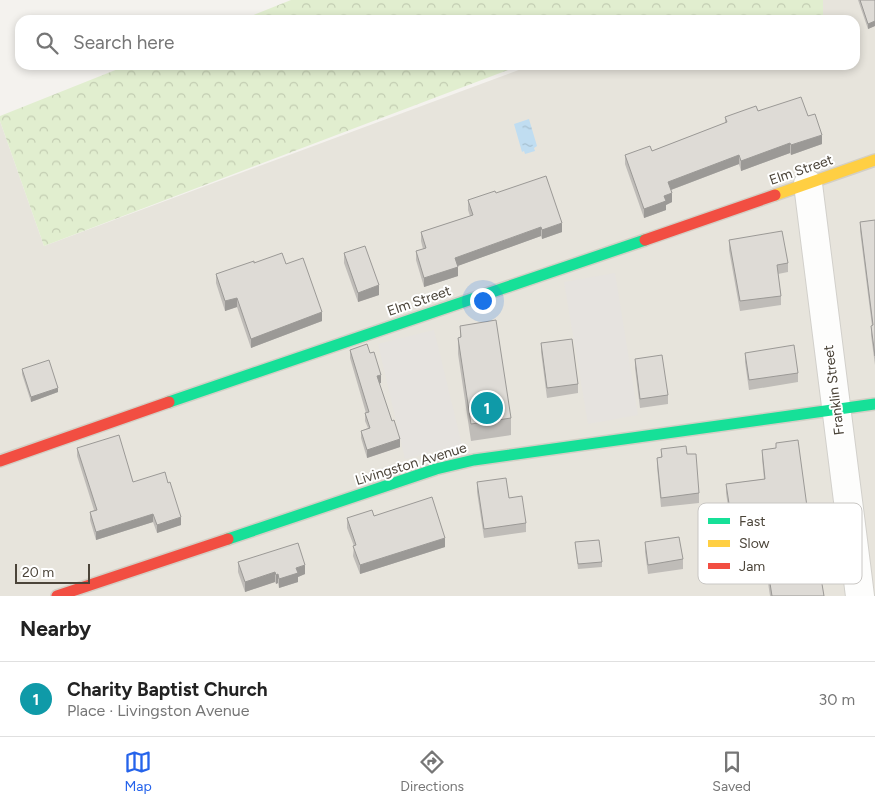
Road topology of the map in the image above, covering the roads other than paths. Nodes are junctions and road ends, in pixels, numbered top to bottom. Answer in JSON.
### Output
{"nodes":[{"id":1,"x":875,"y":160,"type":"edge"},
{"id":2,"x":808,"y":184,"type":"junction"},
{"id":3,"x":875,"y":404,"type":"edge"},
{"id":4,"x":836,"y":410,"type":"junction"},
{"id":5,"x":0,"y":461,"type":"edge"},
{"id":6,"x":848,"y":503,"type":"edge"},
{"id":7,"x":57,"y":596,"type":"edge"}],
"edges":[{"from":1,"to":2,"type":"street","name":"Elm Street"},
{"from":2,"to":4,"type":"street","name":"Franklin Street"},
{"from":2,"to":5,"type":"street","name":"Elm Street"},
{"from":3,"to":4,"type":"street","name":"Livingston Avenue"},
{"from":4,"to":6,"type":"street","name":"Franklin Street"},
{"from":4,"to":7,"type":"street","name":"Livingston Avenue"}]}
